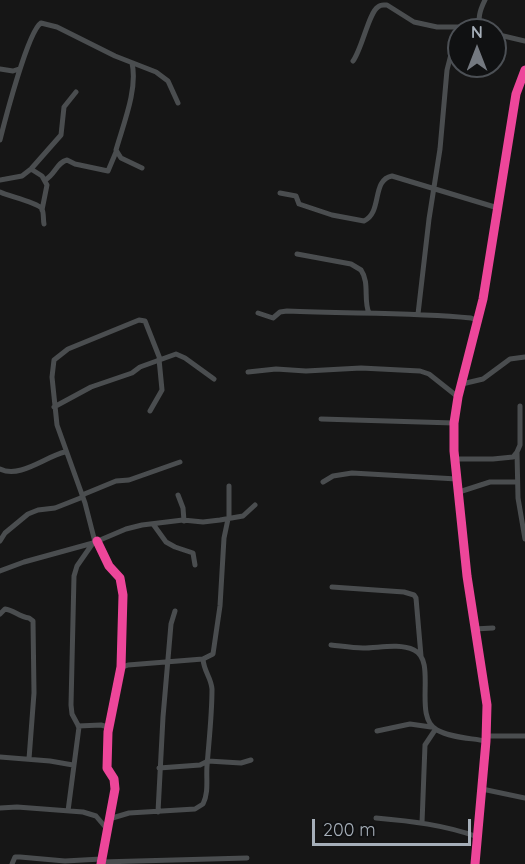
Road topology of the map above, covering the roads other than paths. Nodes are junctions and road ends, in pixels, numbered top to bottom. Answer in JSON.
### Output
{"nodes":[{"id":1,"x":485,"y":0,"type":"edge"},
{"id":2,"x":478,"y":18,"type":"edge"},
{"id":3,"x":447,"y":27,"type":"edge"},
{"id":4,"x":507,"y":37,"type":"edge"},
{"id":5,"x":525,"y":41,"type":"edge"},
{"id":6,"x":352,"y":61,"type":"dead end"},
{"id":7,"x":132,"y":63,"type":"junction"},
{"id":8,"x":145,"y":67,"type":"junction"},
{"id":9,"x":0,"y":69,"type":"edge"},
{"id":10,"x":19,"y":69,"type":"junction"},
{"id":11,"x":525,"y":70,"type":"edge"},
{"id":12,"x":134,"y":74,"type":"junction"},
{"id":13,"x":447,"y":78,"type":"edge"},
{"id":14,"x":76,"y":92,"type":"dead end"},
{"id":15,"x":178,"y":103,"type":"dead end"},
{"id":16,"x":0,"y":140,"type":"edge"},
{"id":17,"x":116,"y":150,"type":"junction"},
{"id":18,"x":142,"y":168,"type":"dead end"},
{"id":19,"x":31,"y":169,"type":"junction"},
{"id":20,"x":0,"y":180,"type":"edge"},
{"id":21,"x":45,"y":180,"type":"junction"},
{"id":22,"x":434,"y":190,"type":"junction"},
{"id":23,"x":0,"y":192,"type":"edge"},
{"id":24,"x":280,"y":194,"type":"dead end"},
{"id":25,"x":498,"y":208,"type":"junction"},
{"id":26,"x":42,"y":210,"type":"junction"},
{"id":27,"x":44,"y":224,"type":"dead end"},
{"id":28,"x":297,"y":254,"type":"dead end"},
{"id":29,"x":258,"y":313,"type":"dead end"},
{"id":30,"x":369,"y":314,"type":"junction"},
{"id":31,"x":418,"y":314,"type":"junction"},
{"id":32,"x":479,"y":321,"type":"junction"},
{"id":33,"x":525,"y":357,"type":"edge"},
{"id":34,"x":159,"y":359,"type":"junction"},
{"id":35,"x":248,"y":372,"type":"dead end"},
{"id":36,"x":214,"y":379,"type":"dead end"},
{"id":37,"x":462,"y":384,"type":"junction"},
{"id":38,"x":458,"y":397,"type":"junction"},
{"id":39,"x":519,"y":406,"type":"dead end"},
{"id":40,"x":54,"y":407,"type":"junction"},
{"id":41,"x":150,"y":411,"type":"dead end"},
{"id":42,"x":321,"y":419,"type":"dead end"},
{"id":43,"x":454,"y":423,"type":"junction"},
{"id":44,"x":65,"y":452,"type":"junction"},
{"id":45,"x":517,"y":452,"type":"junction"},
{"id":46,"x":455,"y":459,"type":"junction"},
{"id":47,"x":180,"y":462,"type":"dead end"},
{"id":48,"x":0,"y":469,"type":"edge"},
{"id":49,"x":457,"y":479,"type":"junction"},
{"id":50,"x":323,"y":482,"type":"dead end"},
{"id":51,"x":517,"y":482,"type":"junction"},
{"id":52,"x":229,"y":486,"type":"dead end"},
{"id":53,"x":459,"y":492,"type":"junction"},
{"id":54,"x":178,"y":495,"type":"dead end"},
{"id":55,"x":82,"y":496,"type":"junction"},
{"id":56,"x":255,"y":505,"type":"dead end"},
{"id":57,"x":228,"y":519,"type":"junction"},
{"id":58,"x":184,"y":521,"type":"junction"},
{"id":59,"x":153,"y":524,"type":"junction"},
{"id":60,"x":525,"y":539,"type":"edge"},
{"id":61,"x":0,"y":542,"type":"edge"},
{"id":62,"x":95,"y":542,"type":"junction"},
{"id":63,"x":195,"y":565,"type":"dead end"},
{"id":64,"x":0,"y":571,"type":"edge"},
{"id":65,"x":332,"y":587,"type":"dead end"},
{"id":66,"x":175,"y":611,"type":"dead end"},
{"id":67,"x":0,"y":614,"type":"edge"},
{"id":68,"x":493,"y":627,"type":"dead end"},
{"id":69,"x":474,"y":628,"type":"junction"},
{"id":70,"x":331,"y":645,"type":"dead end"},
{"id":71,"x":421,"y":656,"type":"junction"},
{"id":72,"x":204,"y":658,"type":"junction"},
{"id":73,"x":169,"y":661,"type":"junction"},
{"id":74,"x":120,"y":668,"type":"junction"},
{"id":75,"x":78,"y":726,"type":"junction"},
{"id":76,"x":108,"y":727,"type":"junction"},
{"id":77,"x":434,"y":729,"type":"junction"},
{"id":78,"x":377,"y":731,"type":"dead end"},
{"id":79,"x":525,"y":736,"type":"edge"},
{"id":80,"x":486,"y":738,"type":"junction"},
{"id":81,"x":0,"y":757,"type":"edge"},
{"id":82,"x":29,"y":759,"type":"junction"},
{"id":83,"x":251,"y":760,"type":"dead end"},
{"id":84,"x":208,"y":761,"type":"junction"},
{"id":85,"x":74,"y":765,"type":"junction"},
{"id":86,"x":159,"y":768,"type":"junction"},
{"id":87,"x":482,"y":789,"type":"junction"},
{"id":88,"x":525,"y":798,"type":"edge"},
{"id":89,"x":0,"y":808,"type":"edge"},
{"id":90,"x":68,"y":811,"type":"junction"},
{"id":91,"x":158,"y":812,"type":"junction"},
{"id":92,"x":376,"y":818,"type":"dead end"},
{"id":93,"x":110,"y":819,"type":"junction"},
{"id":94,"x":422,"y":823,"type":"junction"},
{"id":95,"x":107,"y":829,"type":"junction"},
{"id":96,"x":478,"y":837,"type":"junction"},
{"id":97,"x":247,"y":858,"type":"dead end"},
{"id":98,"x":101,"y":862,"type":"edge"},
{"id":99,"x":65,"y":863,"type":"edge"},
{"id":100,"x":12,"y":864,"type":"edge"},
{"id":101,"x":475,"y":864,"type":"edge"}],
"edges":[{"from":1,"to":2,"type":"street"},
{"from":3,"to":6,"type":"street"},
{"from":4,"to":5,"type":"street"},
{"from":7,"to":8,"type":"street"},
{"from":7,"to":10,"type":"street"},
{"from":7,"to":12,"type":"street"},
{"from":8,"to":12,"type":"street"},
{"from":8,"to":15,"type":"street"},
{"from":9,"to":10,"type":"street"},
{"from":10,"to":16,"type":"street"},
{"from":11,"to":25,"type":"street"},
{"from":12,"to":17,"type":"street"},
{"from":13,"to":22,"type":"street"},
{"from":14,"to":19,"type":"street"},
{"from":17,"to":18,"type":"street"},
{"from":17,"to":21,"type":"street"},
{"from":19,"to":20,"type":"street"},
{"from":19,"to":21,"type":"street"},
{"from":21,"to":26,"type":"street"},
{"from":22,"to":24,"type":"street"},
{"from":22,"to":25,"type":"street"},
{"from":22,"to":31,"type":"street"},
{"from":23,"to":26,"type":"street"},
{"from":25,"to":32,"type":"street"},
{"from":26,"to":27,"type":"street"},
{"from":28,"to":30,"type":"street"},
{"from":29,"to":30,"type":"street"},
{"from":30,"to":31,"type":"street"},
{"from":31,"to":32,"type":"street"},
{"from":32,"to":37,"type":"street"},
{"from":33,"to":37,"type":"street"},
{"from":34,"to":36,"type":"street"},
{"from":34,"to":40,"type":"street"},
{"from":34,"to":40,"type":"street"},
{"from":34,"to":41,"type":"street"},
{"from":35,"to":38,"type":"street"},
{"from":37,"to":38,"type":"street"},
{"from":38,"to":43,"type":"street"},
{"from":39,"to":45,"type":"street"},
{"from":40,"to":44,"type":"street"},
{"from":42,"to":43,"type":"street"},
{"from":43,"to":46,"type":"street"},
{"from":44,"to":48,"type":"street"},
{"from":44,"to":55,"type":"street"},
{"from":45,"to":46,"type":"street"},
{"from":45,"to":51,"type":"street"},
{"from":46,"to":49,"type":"street"},
{"from":47,"to":55,"type":"street"},
{"from":49,"to":50,"type":"street"},
{"from":49,"to":53,"type":"street"},
{"from":51,"to":53,"type":"street"},
{"from":51,"to":60,"type":"street"},
{"from":52,"to":57,"type":"street"},
{"from":53,"to":69,"type":"street"},
{"from":54,"to":58,"type":"street"},
{"from":55,"to":61,"type":"street"},
{"from":55,"to":62,"type":"street"},
{"from":56,"to":57,"type":"street"},
{"from":57,"to":58,"type":"street"},
{"from":57,"to":72,"type":"street"},
{"from":58,"to":59,"type":"street"},
{"from":59,"to":62,"type":"street"},
{"from":59,"to":63,"type":"street"},
{"from":62,"to":64,"type":"street"},
{"from":62,"to":74,"type":"street"},
{"from":62,"to":75,"type":"street"},
{"from":65,"to":71,"type":"street"},
{"from":66,"to":73,"type":"street"},
{"from":67,"to":82,"type":"street"},
{"from":68,"to":69,"type":"street"},
{"from":69,"to":80,"type":"street"},
{"from":70,"to":71,"type":"street"},
{"from":71,"to":77,"type":"street"},
{"from":72,"to":73,"type":"street"},
{"from":72,"to":84,"type":"street"},
{"from":73,"to":74,"type":"street"},
{"from":73,"to":86,"type":"street"},
{"from":74,"to":76,"type":"street"},
{"from":75,"to":76,"type":"street"},
{"from":75,"to":85,"type":"street"},
{"from":76,"to":93,"type":"street"},
{"from":77,"to":78,"type":"street"},
{"from":77,"to":80,"type":"street"},
{"from":77,"to":94,"type":"street"},
{"from":79,"to":80,"type":"street"},
{"from":80,"to":87,"type":"street"},
{"from":81,"to":82,"type":"street"},
{"from":82,"to":85,"type":"street"},
{"from":83,"to":84,"type":"street"},
{"from":84,"to":86,"type":"street"},
{"from":84,"to":91,"type":"street"},
{"from":85,"to":90,"type":"street"},
{"from":86,"to":91,"type":"street"},
{"from":87,"to":88,"type":"street"},
{"from":87,"to":96,"type":"street"},
{"from":89,"to":90,"type":"street"},
{"from":90,"to":95,"type":"street"},
{"from":91,"to":93,"type":"street"},
{"from":92,"to":94,"type":"street"},
{"from":93,"to":95,"type":"street"},
{"from":94,"to":96,"type":"street"},
{"from":95,"to":98,"type":"street"},
{"from":96,"to":101,"type":"street"},
{"from":97,"to":98,"type":"street"},
{"from":98,"to":99,"type":"street"},
{"from":99,"to":100,"type":"street"}]}
